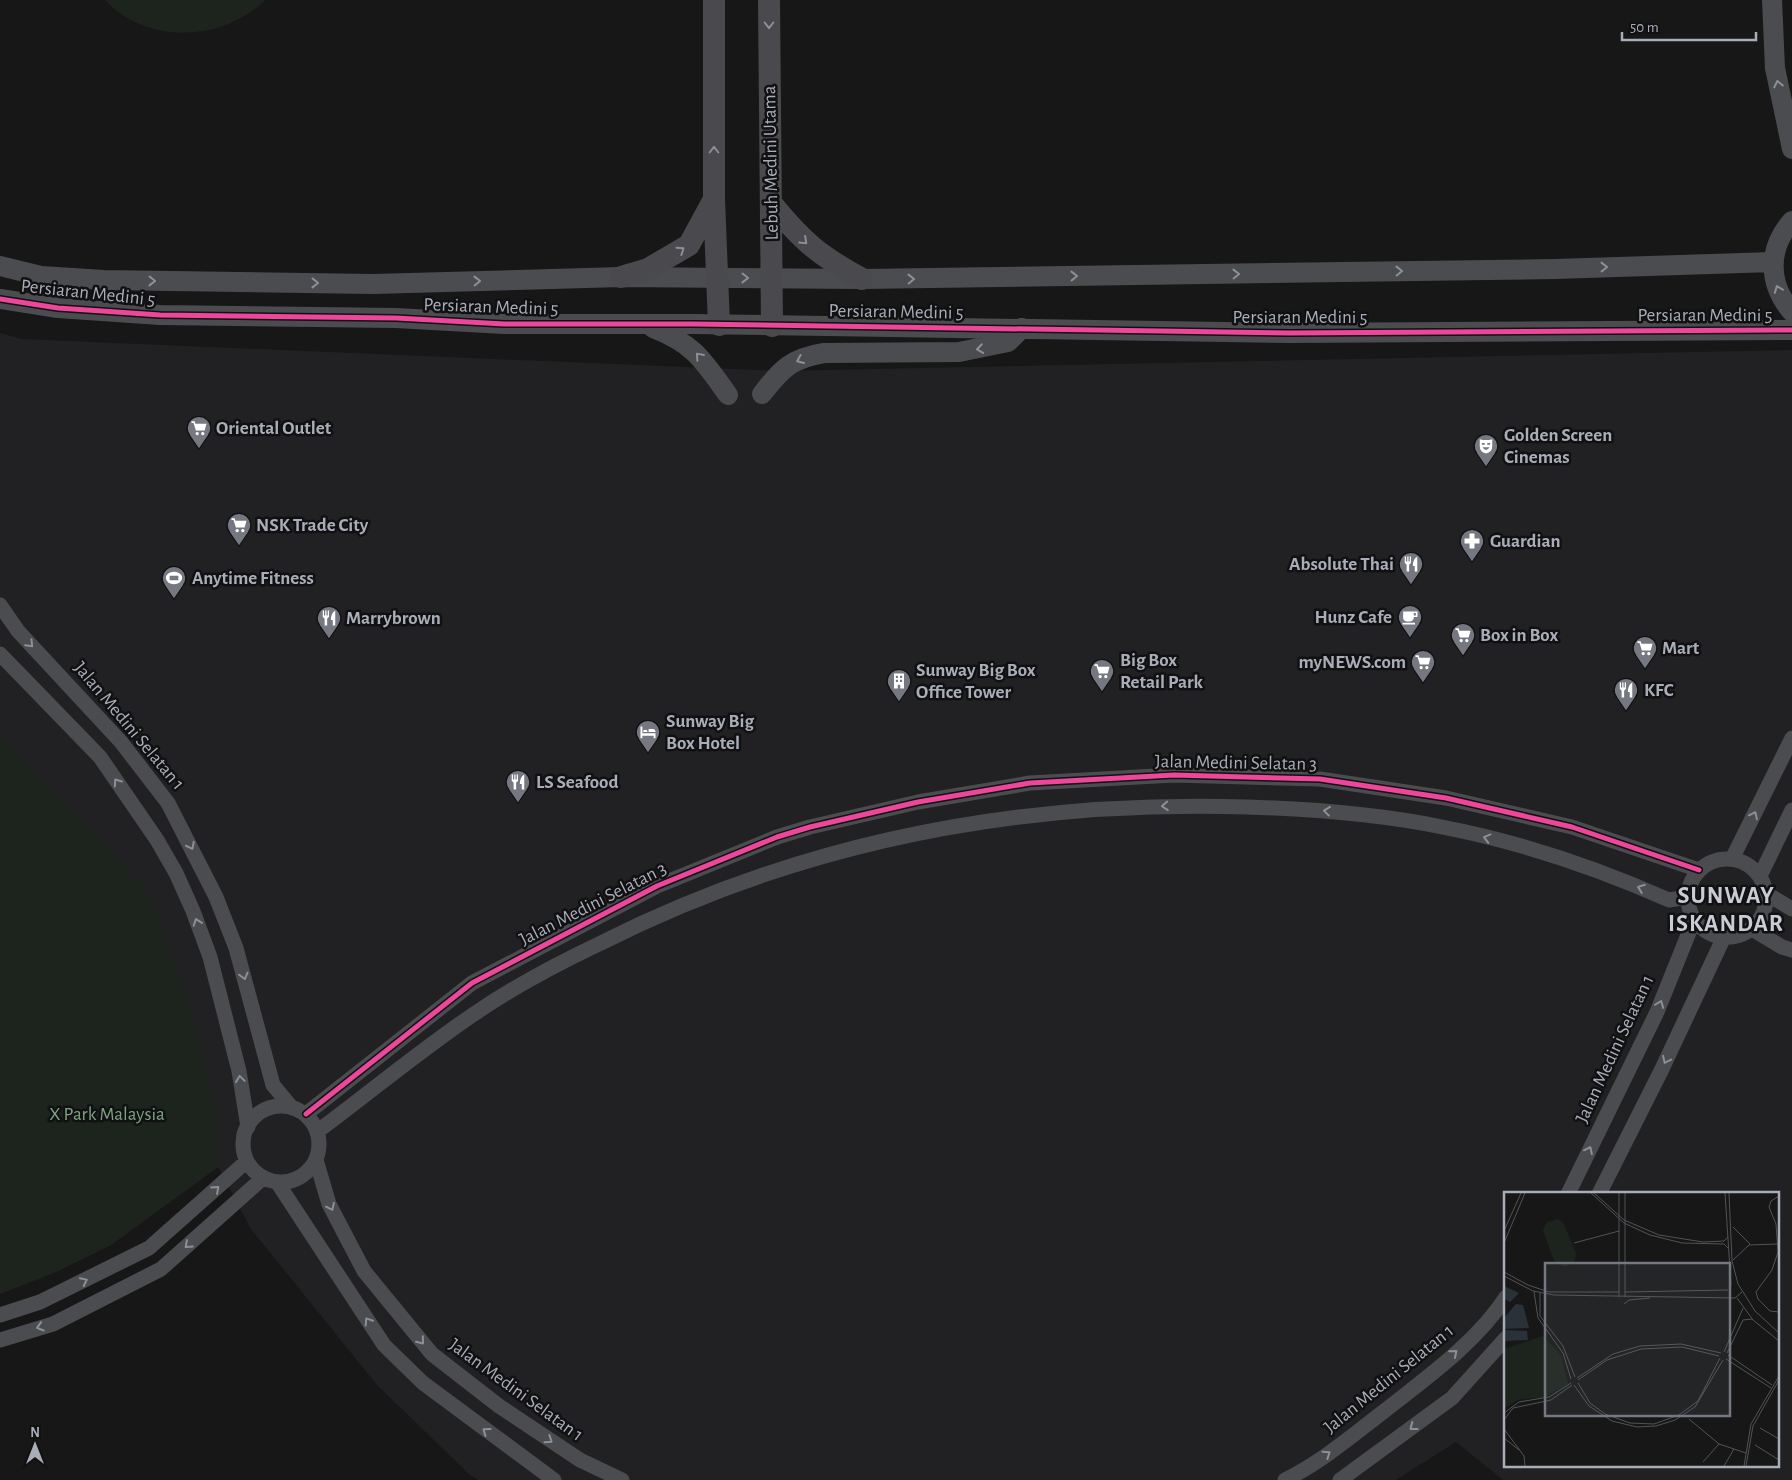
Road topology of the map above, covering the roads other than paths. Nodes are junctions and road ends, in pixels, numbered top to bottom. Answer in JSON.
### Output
{"nodes":[{"id":1,"x":714,"y":0,"type":"edge"},
{"id":2,"x":769,"y":0,"type":"edge"},
{"id":3,"x":1772,"y":0,"type":"edge"},
{"id":4,"x":1792,"y":149,"type":"edge"},
{"id":5,"x":714,"y":199,"type":"junction"},
{"id":6,"x":772,"y":204,"type":"junction"},
{"id":7,"x":1792,"y":221,"type":"edge"},
{"id":8,"x":1773,"y":262,"type":"junction"},
{"id":9,"x":0,"y":266,"type":"edge"},
{"id":10,"x":621,"y":277,"type":"junction"},
{"id":11,"x":718,"y":278,"type":"junction"},
{"id":12,"x":773,"y":279,"type":"junction"},
{"id":13,"x":862,"y":280,"type":"junction"},
{"id":14,"x":0,"y":299,"type":"edge"},
{"id":15,"x":1792,"y":312,"type":"edge"},
{"id":16,"x":644,"y":325,"type":"junction"},
{"id":17,"x":719,"y":325,"type":"junction"},
{"id":18,"x":772,"y":326,"type":"junction"},
{"id":19,"x":1022,"y":328,"type":"junction"},
{"id":20,"x":1792,"y":330,"type":"edge"},
{"id":21,"x":762,"y":394,"type":"dead end"},
{"id":22,"x":728,"y":395,"type":"dead end"},
{"id":23,"x":0,"y":606,"type":"edge"},
{"id":24,"x":0,"y":654,"type":"edge"},
{"id":25,"x":1792,"y":738,"type":"edge"},
{"id":26,"x":1792,"y":810,"type":"edge"},
{"id":27,"x":1732,"y":859,"type":"junction"},
{"id":28,"x":1699,"y":870,"type":"junction"},
{"id":29,"x":1760,"y":876,"type":"junction"},
{"id":30,"x":1767,"y":894,"type":"junction"},
{"id":31,"x":1688,"y":898,"type":"junction"},
{"id":32,"x":1792,"y":908,"type":"edge"},
{"id":33,"x":1694,"y":920,"type":"junction"},
{"id":34,"x":1752,"y":929,"type":"junction"},
{"id":35,"x":1724,"y":937,"type":"junction"},
{"id":36,"x":1792,"y":950,"type":"edge"},
{"id":37,"x":299,"y":1111,"type":"junction"},
{"id":38,"x":248,"y":1127,"type":"junction"},
{"id":39,"x":318,"y":1131,"type":"junction"},
{"id":40,"x":316,"y":1160,"type":"junction"},
{"id":41,"x":247,"y":1161,"type":"junction"},
{"id":42,"x":270,"y":1180,"type":"junction"},
{"id":43,"x":1569,"y":1192,"type":"edge"},
{"id":44,"x":1600,"y":1192,"type":"edge"},
{"id":45,"x":1504,"y":1300,"type":"edge"},
{"id":46,"x":40,"y":1302,"type":"junction"},
{"id":47,"x":79,"y":1310,"type":"junction"},
{"id":48,"x":0,"y":1315,"type":"edge"},
{"id":49,"x":0,"y":1340,"type":"edge"},
{"id":50,"x":1504,"y":1340,"type":"edge"},
{"id":51,"x":554,"y":1480,"type":"edge"},
{"id":52,"x":622,"y":1480,"type":"edge"},
{"id":53,"x":1285,"y":1480,"type":"edge"},
{"id":54,"x":1340,"y":1480,"type":"edge"}],
"edges":[{"from":5,"to":1,"type":"main road","one_way":true},
{"from":2,"to":6,"type":"main road","name":"Lebuh Medini Utama","one_way":true},
{"from":4,"to":3,"type":"street","one_way":true},
{"from":10,"to":5,"type":"main road","one_way":true},
{"from":5,"to":11,"type":"main road"},
{"from":6,"to":12,"type":"main road","name":"Lebuh Medini Utama"},
{"from":6,"to":13,"type":"main road","one_way":true},
{"from":7,"to":8,"type":"street"},
{"from":13,"to":8,"type":"street","name":"Persiaran Medini 5","one_way":true},
{"from":15,"to":8,"type":"street","one_way":true},
{"from":9,"to":10,"type":"street","name":"Persiaran Medini 5","one_way":true},
{"from":10,"to":11,"type":"street","name":"Persiaran Medini 5"},
{"from":11,"to":12,"type":"street","name":"Persiaran Medini 5","one_way":true},
{"from":11,"to":17,"type":"main road"},
{"from":12,"to":13,"type":"street","name":"Persiaran Medini 5"},
{"from":12,"to":18,"type":"main road","name":"Lebuh Medini Utama"},
{"from":14,"to":16,"type":"street","name":"Persiaran Medini 5"},
{"from":16,"to":17,"type":"street","name":"Persiaran Medini 5"},
{"from":22,"to":16,"type":"street","one_way":true},
{"from":17,"to":18,"type":"street","name":"Persiaran Medini 5"},
{"from":18,"to":19,"type":"street","name":"Persiaran Medini 5"},
{"from":19,"to":20,"type":"street","name":"Persiaran Medini 5"},
{"from":19,"to":21,"type":"street","one_way":true},
{"from":23,"to":37,"type":"street","name":"Jalan Medini Selatan 1","one_way":true},
{"from":38,"to":24,"type":"street","one_way":true},
{"from":27,"to":25,"type":"street","one_way":true},
{"from":26,"to":29,"type":"street"},
{"from":27,"to":28,"type":"street"},
{"from":27,"to":29,"type":"street"},
{"from":28,"to":31,"type":"street"},
{"from":28,"to":37,"type":"street","name":"Jalan Medini Selatan 3"},
{"from":29,"to":30,"type":"street"},
{"from":30,"to":32,"type":"street"},
{"from":30,"to":34,"type":"street"},
{"from":31,"to":33,"type":"street"},
{"from":31,"to":39,"type":"street","name":"Jalan Medini Selatan 3","one_way":true},
{"from":33,"to":35,"type":"street"},
{"from":43,"to":33,"type":"street","name":"Jalan Medini Selatan 1","one_way":true},
{"from":34,"to":35,"type":"street"},
{"from":34,"to":36,"type":"street"},
{"from":35,"to":44,"type":"street","one_way":true},
{"from":37,"to":38,"type":"street"},
{"from":37,"to":39,"type":"street"},
{"from":38,"to":41,"type":"street"},
{"from":39,"to":40,"type":"street"},
{"from":40,"to":42,"type":"street"},
{"from":40,"to":52,"type":"street","name":"Jalan Medini Selatan 1","one_way":true},
{"from":41,"to":42,"type":"street"},
{"from":46,"to":41,"type":"street","one_way":true},
{"from":42,"to":47,"type":"street","one_way":true},
{"from":51,"to":42,"type":"street","one_way":true},
{"from":53,"to":45,"type":"street","name":"Jalan Medini Selatan 1","one_way":true},
{"from":46,"to":47,"type":"street"},
{"from":46,"to":48,"type":"street"},
{"from":47,"to":49,"type":"street","one_way":true},
{"from":50,"to":54,"type":"street","one_way":true}]}
